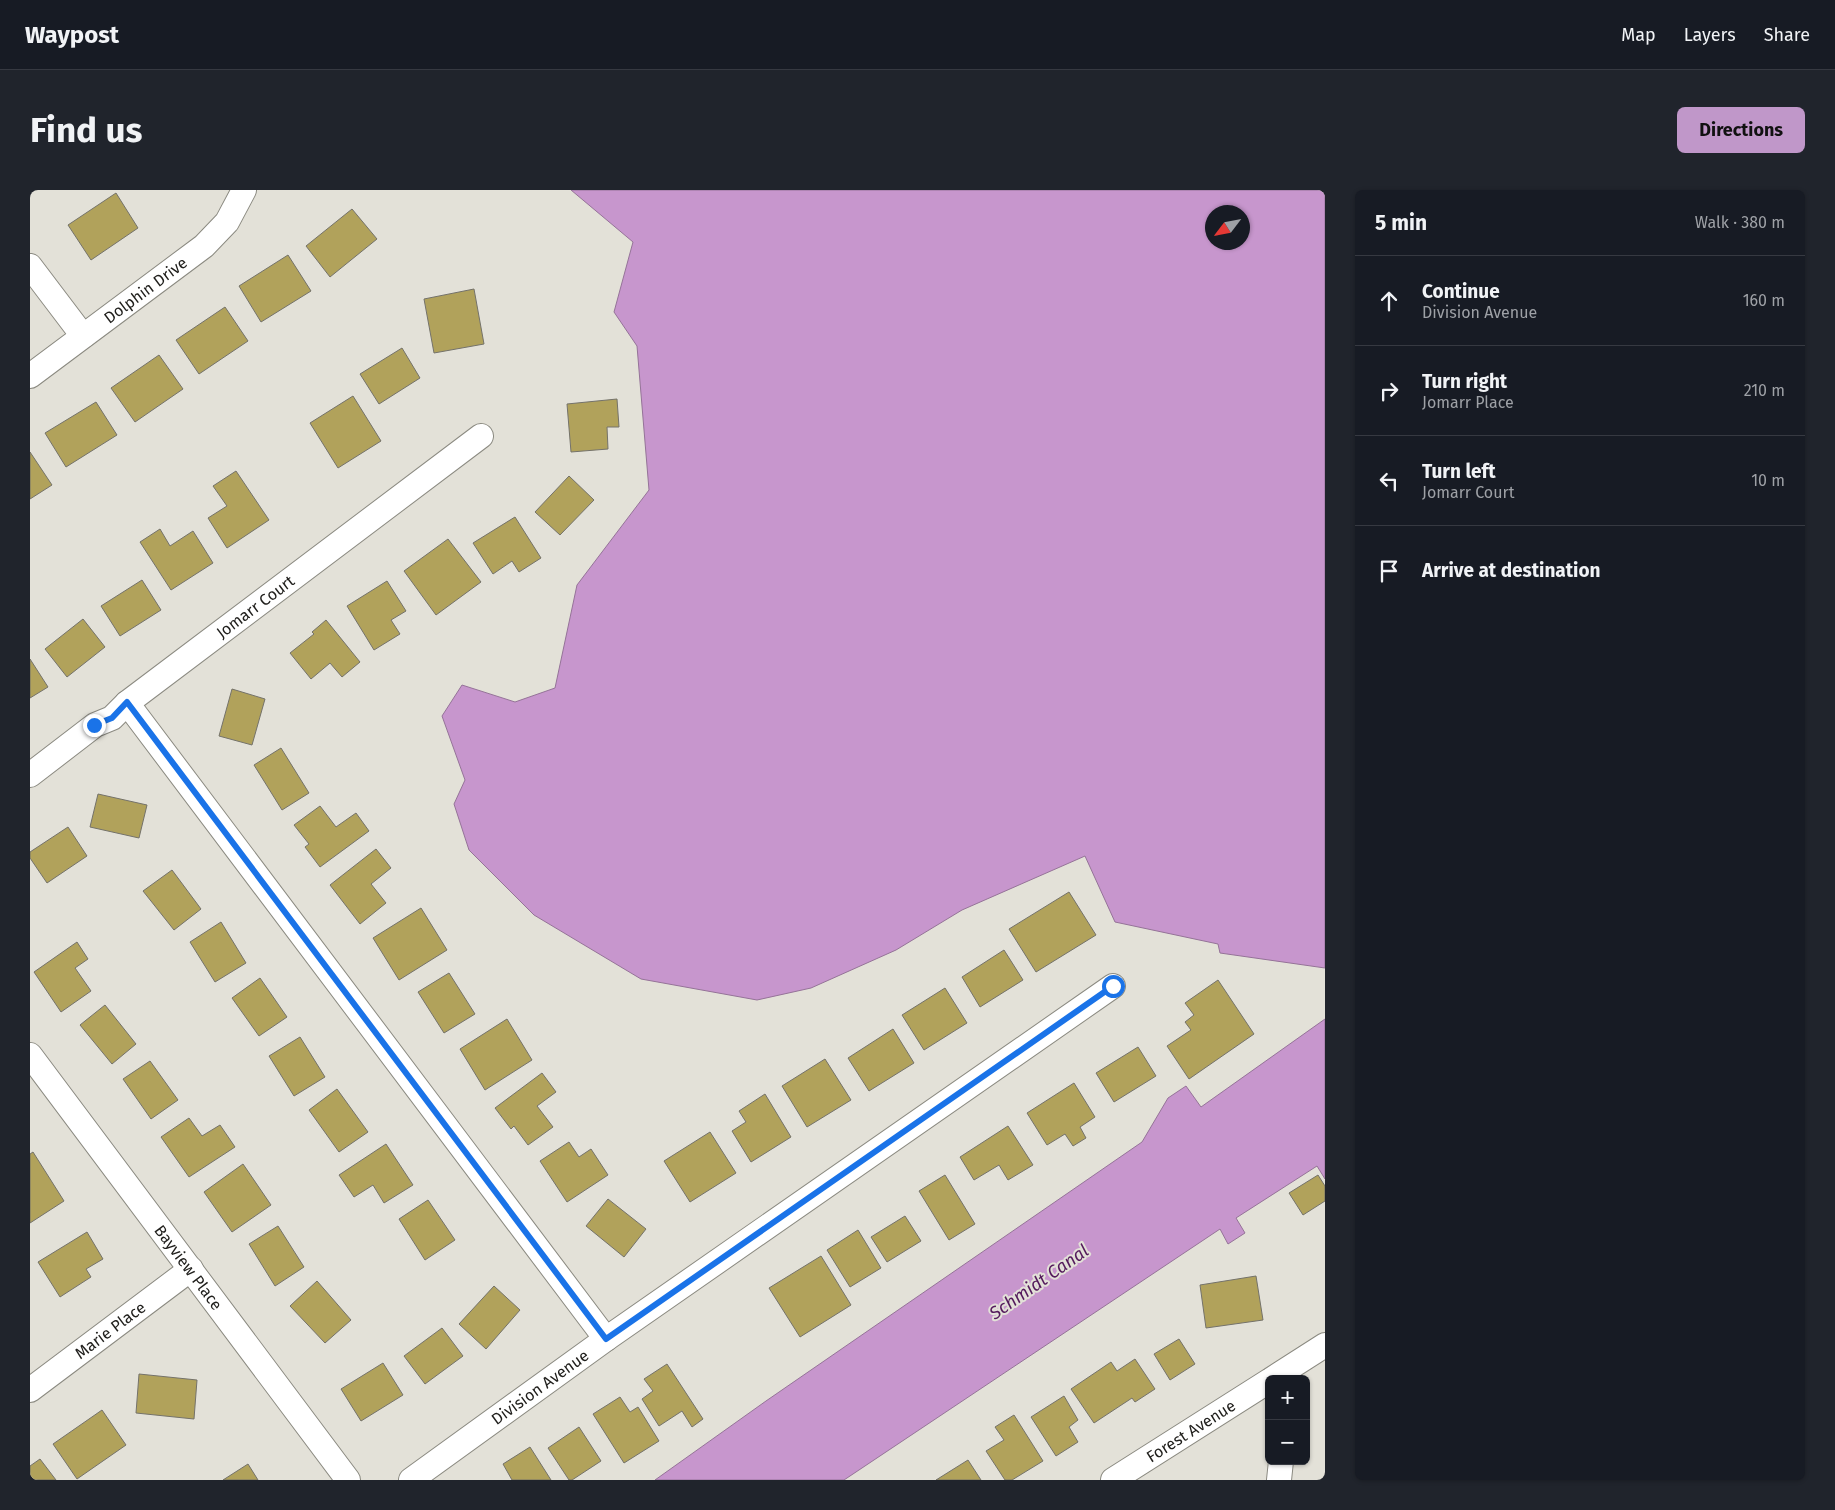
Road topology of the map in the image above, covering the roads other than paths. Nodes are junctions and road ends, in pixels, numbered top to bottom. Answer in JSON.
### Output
{"nodes":[{"id":1,"x":244,"y":190,"type":"edge"},
{"id":2,"x":30,"y":266,"type":"edge"},
{"id":3,"x":83,"y":336,"type":"junction"},
{"id":4,"x":30,"y":376,"type":"edge"},
{"id":5,"x":481,"y":436,"type":"dead end"},
{"id":6,"x":127,"y":702,"type":"junction"},
{"id":7,"x":30,"y":775,"type":"edge"},
{"id":8,"x":1113,"y":986,"type":"dead end"},
{"id":9,"x":30,"y":1055,"type":"edge"},
{"id":10,"x":191,"y":1270,"type":"junction"},
{"id":11,"x":606,"y":1339,"type":"junction"},
{"id":12,"x":1325,"y":1345,"type":"edge"},
{"id":13,"x":1284,"y":1375,"type":"edge"},
{"id":14,"x":1265,"y":1384,"type":"edge"},
{"id":15,"x":30,"y":1390,"type":"edge"},
{"id":16,"x":1281,"y":1465,"type":"edge"},
{"id":17,"x":348,"y":1480,"type":"edge"},
{"id":18,"x":412,"y":1480,"type":"edge"},
{"id":19,"x":1112,"y":1480,"type":"edge"},
{"id":20,"x":1279,"y":1480,"type":"edge"}],
"edges":[{"from":1,"to":3,"type":"street","name":"Dolphin Drive"},
{"from":2,"to":3,"type":"street"},
{"from":3,"to":4,"type":"street","name":"Dolphin Drive"},
{"from":5,"to":6,"type":"street","name":"Jomarr Court"},
{"from":6,"to":7,"type":"street","name":"Jomarr Court"},
{"from":6,"to":11,"type":"street"},
{"from":8,"to":11,"type":"street","name":"Division Avenue"},
{"from":9,"to":10,"type":"street","name":"Bayview Place"},
{"from":10,"to":15,"type":"street","name":"Marie Place"},
{"from":10,"to":17,"type":"street","name":"Bayview Place"},
{"from":11,"to":18,"type":"street","name":"Division Avenue"},
{"from":12,"to":13,"type":"street"},
{"from":14,"to":19,"type":"street","name":"Forest Avenue"},
{"from":16,"to":20,"type":"street"}]}
